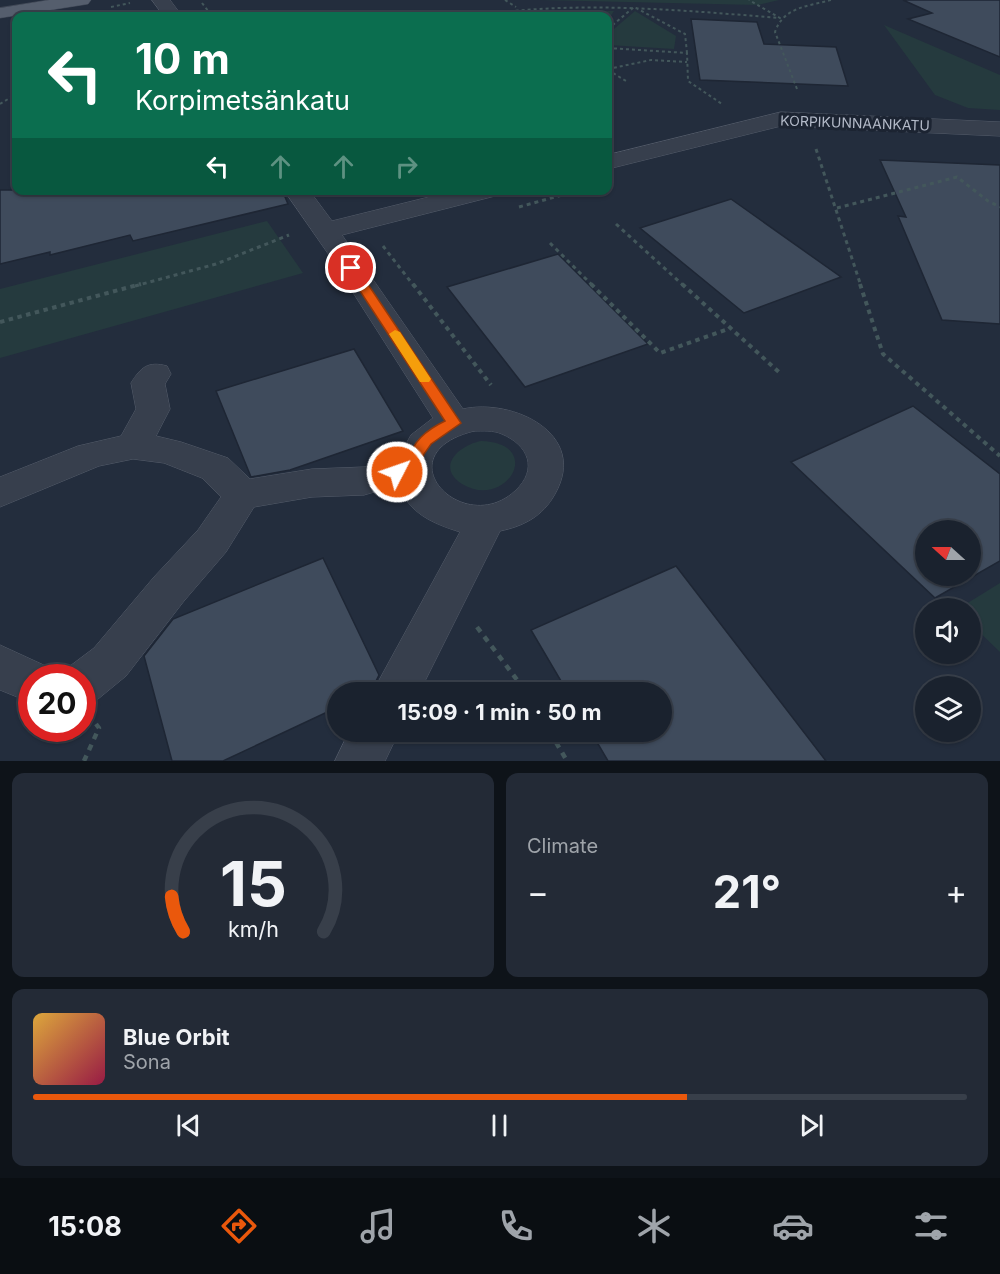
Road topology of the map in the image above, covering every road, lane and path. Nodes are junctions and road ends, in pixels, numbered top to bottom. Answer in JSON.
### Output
{"nodes":[{"id":1,"x":82,"y":0,"type":"edge"},
{"id":2,"x":199,"y":0,"type":"edge"},
{"id":3,"x":505,"y":0,"type":"edge"},
{"id":4,"x":749,"y":0,"type":"edge"},
{"id":5,"x":831,"y":0,"type":"edge"},
{"id":6,"x":634,"y":6,"type":"junction"},
{"id":7,"x":516,"y":8,"type":"junction"},
{"id":8,"x":209,"y":12,"type":"edge"},
{"id":9,"x":495,"y":12,"type":"edge"},
{"id":10,"x":0,"y":13,"type":"edge"},
{"id":11,"x":780,"y":18,"type":"junction"},
{"id":12,"x":612,"y":25,"type":"edge"},
{"id":13,"x":612,"y":48,"type":"edge"},
{"id":14,"x":687,"y":53,"type":"junction"},
{"id":15,"x":687,"y":63,"type":"junction"},
{"id":16,"x":612,"y":69,"type":"edge"},
{"id":17,"x":612,"y":72,"type":"edge"},
{"id":18,"x":626,"y":81,"type":"dead end"},
{"id":19,"x":798,"y":94,"type":"dead end"},
{"id":20,"x":725,"y":106,"type":"dead end"},
{"id":21,"x":1000,"y":129,"type":"edge"},
{"id":22,"x":815,"y":146,"type":"dead end"},
{"id":23,"x":612,"y":161,"type":"edge"},
{"id":24,"x":300,"y":195,"type":"edge"},
{"id":25,"x":470,"y":195,"type":"edge"},
{"id":26,"x":1000,"y":207,"type":"edge"},
{"id":27,"x":837,"y":208,"type":"junction"},
{"id":28,"x":616,"y":224,"type":"dead end"},
{"id":29,"x":325,"y":231,"type":"junction"},
{"id":30,"x":550,"y":243,"type":"dead end"},
{"id":31,"x":381,"y":244,"type":"dead end"},
{"id":32,"x":0,"y":322,"type":"edge"},
{"id":33,"x":731,"y":328,"type":"junction"},
{"id":34,"x":780,"y":373,"type":"dead end"},
{"id":35,"x":155,"y":374,"type":"dead end"},
{"id":36,"x":454,"y":423,"type":"junction"},
{"id":37,"x":529,"y":434,"type":"junction"},
{"id":38,"x":133,"y":446,"type":"junction"},
{"id":39,"x":1000,"y":456,"type":"edge"},
{"id":40,"x":413,"y":467,"type":"junction"},
{"id":41,"x":0,"y":493,"type":"edge"},
{"id":42,"x":242,"y":495,"type":"junction"},
{"id":43,"x":487,"y":519,"type":"junction"},
{"id":44,"x":441,"y":602,"type":"junction"},
{"id":45,"x":0,"y":665,"type":"edge"},
{"id":46,"x":18,"y":676,"type":"edge"},
{"id":47,"x":401,"y":682,"type":"edge"},
{"id":48,"x":519,"y":682,"type":"edge"},
{"id":49,"x":96,"y":684,"type":"edge"},
{"id":50,"x":93,"y":742,"type":"edge"},
{"id":51,"x":369,"y":742,"type":"edge"},
{"id":52,"x":556,"y":742,"type":"edge"},
{"id":53,"x":84,"y":761,"type":"edge"},
{"id":54,"x":359,"y":761,"type":"edge"},
{"id":55,"x":567,"y":761,"type":"edge"}],
"edges":[{"from":1,"to":10,"type":"main road"},
{"from":2,"to":8,"type":"path"},
{"from":3,"to":7,"type":"path"},
{"from":4,"to":11,"type":"path"},
{"from":5,"to":11,"type":"path"},
{"from":6,"to":7,"type":"path"},
{"from":6,"to":11,"type":"path"},
{"from":6,"to":12,"type":"path"},
{"from":6,"to":14,"type":"path"},
{"from":7,"to":9,"type":"path"},
{"from":11,"to":19,"type":"path"},
{"from":13,"to":14,"type":"path"},
{"from":14,"to":15,"type":"path"},
{"from":15,"to":16,"type":"path"},
{"from":15,"to":20,"type":"path"},
{"from":17,"to":18,"type":"path"},
{"from":21,"to":23,"type":"street","name":"KORPIKUNNAANKATU"},
{"from":22,"to":27,"type":"path"},
{"from":24,"to":29,"type":"street"},
{"from":25,"to":29,"type":"street"},
{"from":26,"to":27,"type":"path"},
{"from":27,"to":39,"type":"path"},
{"from":28,"to":33,"type":"path"},
{"from":29,"to":32,"type":"path"},
{"from":29,"to":36,"type":"street"},
{"from":30,"to":33,"type":"path"},
{"from":31,"to":37,"type":"path"},
{"from":33,"to":34,"type":"path"},
{"from":35,"to":38,"type":"street"},
{"from":36,"to":37,"type":"street"},
{"from":36,"to":40,"type":"street"},
{"from":37,"to":43,"type":"street"},
{"from":38,"to":41,"type":"street"},
{"from":38,"to":42,"type":"street"},
{"from":40,"to":42,"type":"street"},
{"from":40,"to":43,"type":"street"},
{"from":42,"to":49,"type":"street"},
{"from":43,"to":44,"type":"street"},
{"from":44,"to":47,"type":"street"},
{"from":44,"to":48,"type":"path"},
{"from":45,"to":46,"type":"street"},
{"from":50,"to":53,"type":"path"},
{"from":51,"to":54,"type":"street"},
{"from":52,"to":55,"type":"path"}]}
